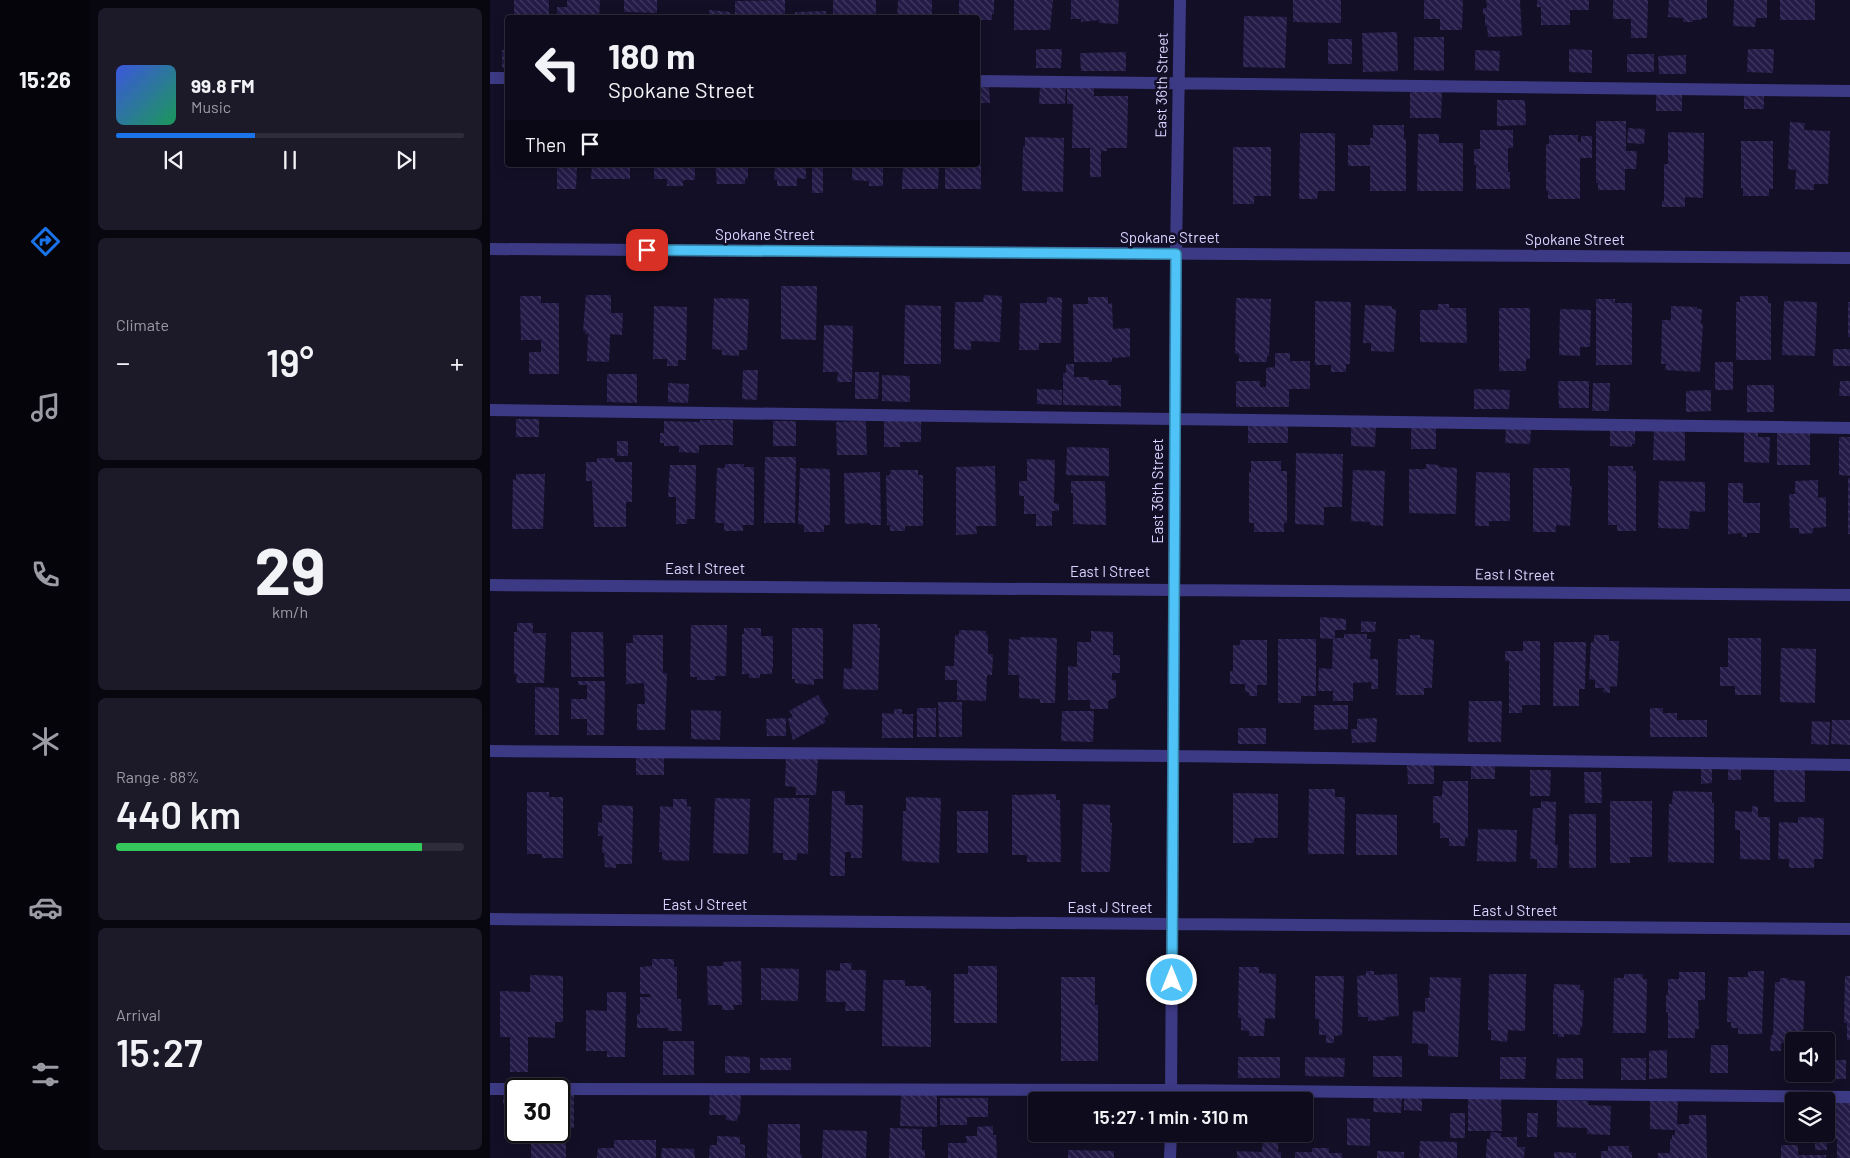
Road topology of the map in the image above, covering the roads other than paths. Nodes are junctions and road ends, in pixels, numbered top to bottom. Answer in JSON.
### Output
{"nodes":[{"id":1,"x":1180,"y":0,"type":"edge"},
{"id":2,"x":490,"y":78,"type":"edge"},
{"id":3,"x":505,"y":78,"type":"edge"},
{"id":4,"x":980,"y":81,"type":"edge"},
{"id":5,"x":1178,"y":82,"type":"junction"},
{"id":6,"x":1850,"y":90,"type":"edge"},
{"id":7,"x":490,"y":249,"type":"edge"},
{"id":8,"x":1176,"y":254,"type":"junction"},
{"id":9,"x":1850,"y":258,"type":"edge"},
{"id":10,"x":490,"y":410,"type":"edge"},
{"id":11,"x":1175,"y":419,"type":"junction"},
{"id":12,"x":1850,"y":428,"type":"edge"},
{"id":13,"x":490,"y":585,"type":"edge"},
{"id":14,"x":1174,"y":589,"type":"junction"},
{"id":15,"x":1850,"y":594,"type":"edge"},
{"id":16,"x":490,"y":750,"type":"edge"},
{"id":17,"x":1173,"y":756,"type":"junction"},
{"id":18,"x":1850,"y":765,"type":"edge"},
{"id":19,"x":490,"y":919,"type":"edge"},
{"id":20,"x":1172,"y":924,"type":"junction"},
{"id":21,"x":1850,"y":929,"type":"edge"},
{"id":22,"x":490,"y":1089,"type":"edge"},
{"id":23,"x":505,"y":1089,"type":"edge"},
{"id":24,"x":570,"y":1089,"type":"edge"},
{"id":25,"x":1171,"y":1092,"type":"edge"},
{"id":26,"x":1028,"y":1094,"type":"edge"},
{"id":27,"x":1313,"y":1096,"type":"edge"},
{"id":28,"x":1850,"y":1097,"type":"edge"},
{"id":29,"x":1170,"y":1142,"type":"edge"},
{"id":30,"x":1170,"y":1158,"type":"edge"}],
"edges":[{"from":1,"to":5,"type":"street","name":"East 36th Street"},
{"from":2,"to":3,"type":"street"},
{"from":4,"to":5,"type":"street"},
{"from":5,"to":6,"type":"street"},
{"from":5,"to":8,"type":"street","name":"East 36th Street"},
{"from":7,"to":8,"type":"street","name":"Spokane Street"},
{"from":8,"to":9,"type":"street","name":"Spokane Street"},
{"from":8,"to":11,"type":"street","name":"East 36th Street"},
{"from":10,"to":11,"type":"street"},
{"from":11,"to":12,"type":"street"},
{"from":11,"to":14,"type":"street","name":"East 36th Street"},
{"from":13,"to":14,"type":"street","name":"East I Street"},
{"from":14,"to":15,"type":"street","name":"East I Street"},
{"from":14,"to":17,"type":"street","name":"East 36th Street"},
{"from":16,"to":17,"type":"street"},
{"from":17,"to":18,"type":"street"},
{"from":17,"to":20,"type":"street","name":"East 36th Street"},
{"from":19,"to":20,"type":"street","name":"East J Street"},
{"from":20,"to":21,"type":"street","name":"East J Street"},
{"from":20,"to":25,"type":"street","name":"East 36th Street"},
{"from":22,"to":23,"type":"street"},
{"from":24,"to":26,"type":"street"},
{"from":27,"to":28,"type":"street"},
{"from":29,"to":30,"type":"street"}]}
